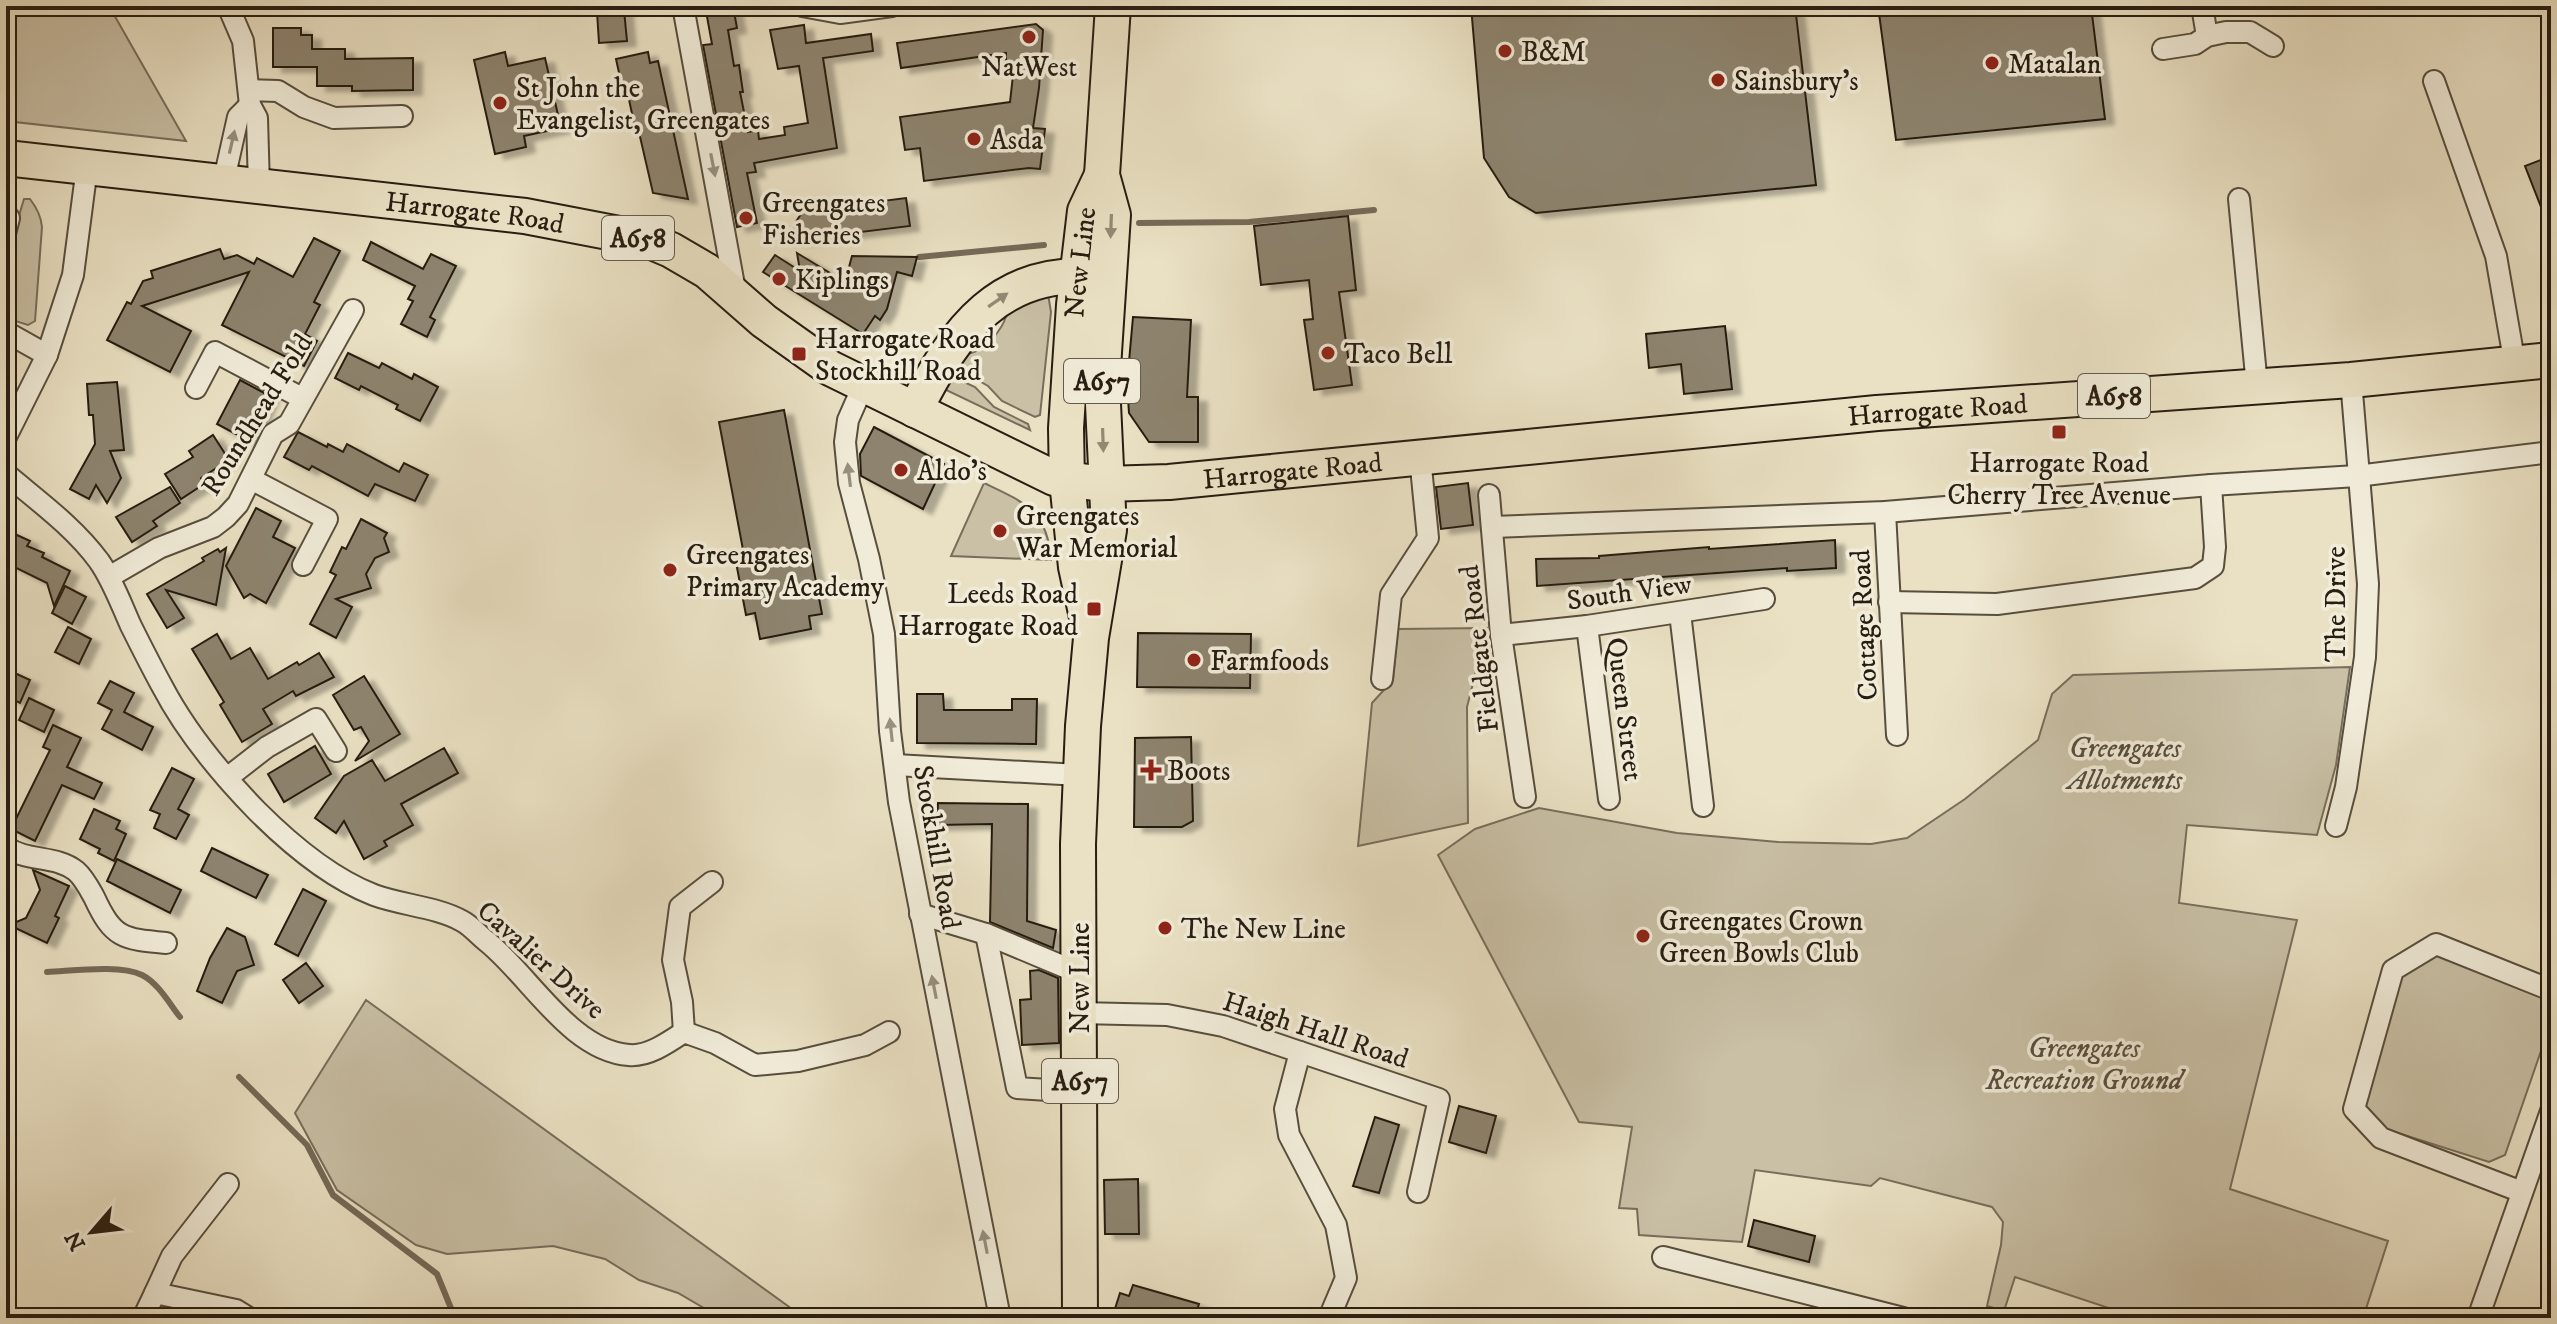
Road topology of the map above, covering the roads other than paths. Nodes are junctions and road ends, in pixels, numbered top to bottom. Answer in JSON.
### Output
{"nodes":[{"id":1,"x":228,"y":6,"type":"edge"},
{"id":2,"x":683,"y":6,"type":"edge"},
{"id":3,"x":802,"y":6,"type":"edge"},
{"id":4,"x":892,"y":6,"type":"edge"},
{"id":5,"x":1113,"y":6,"type":"edge"},
{"id":6,"x":2202,"y":6,"type":"edge"},
{"id":7,"x":2207,"y":36,"type":"junction"},
{"id":8,"x":2273,"y":46,"type":"dead end"},
{"id":9,"x":2163,"y":49,"type":"dead end"},
{"id":10,"x":2434,"y":81,"type":"dead end"},
{"id":11,"x":250,"y":98,"type":"junction"},
{"id":12,"x":402,"y":116,"type":"dead end"},
{"id":13,"x":6,"y":158,"type":"edge"},
{"id":14,"x":87,"y":167,"type":"junction"},
{"id":15,"x":223,"y":184,"type":"junction"},
{"id":16,"x":259,"y":187,"type":"junction"},
{"id":17,"x":2239,"y":199,"type":"dead end"},
{"id":18,"x":1092,"y":276,"type":"junction"},
{"id":19,"x":736,"y":296,"type":"junction"},
{"id":20,"x":353,"y":310,"type":"dead end"},
{"id":21,"x":6,"y":332,"type":"edge"},
{"id":22,"x":47,"y":355,"type":"junction"},
{"id":23,"x":2551,"y":360,"type":"edge"},
{"id":24,"x":2515,"y":365,"type":"junction"},
{"id":25,"x":2351,"y":380,"type":"junction"},
{"id":26,"x":863,"y":386,"type":"junction"},
{"id":27,"x":2257,"y":386,"type":"junction"},
{"id":28,"x":196,"y":388,"type":"dead end"},
{"id":29,"x":302,"y":398,"type":"junction"},
{"id":30,"x":915,"y":410,"type":"junction"},
{"id":31,"x":6,"y":437,"type":"edge"},
{"id":32,"x":2551,"y":452,"type":"edge"},
{"id":33,"x":1420,"y":457,"type":"junction"},
{"id":34,"x":6,"y":474,"type":"edge"},
{"id":35,"x":2357,"y":476,"type":"junction"},
{"id":36,"x":251,"y":479,"type":"junction"},
{"id":37,"x":1067,"y":481,"type":"junction"},
{"id":38,"x":1105,"y":484,"type":"junction"},
{"id":39,"x":2211,"y":485,"type":"junction"},
{"id":40,"x":1489,"y":495,"type":"dead end"},
{"id":41,"x":1885,"y":512,"type":"junction"},
{"id":42,"x":1493,"y":527,"type":"junction"},
{"id":43,"x":303,"y":565,"type":"dead end"},
{"id":44,"x":109,"y":577,"type":"junction"},
{"id":45,"x":1764,"y":599,"type":"dead end"},
{"id":46,"x":1889,"y":602,"type":"junction"},
{"id":47,"x":1680,"y":613,"type":"junction"},
{"id":48,"x":1587,"y":626,"type":"junction"},
{"id":49,"x":1501,"y":635,"type":"junction"},
{"id":50,"x":1091,"y":638,"type":"junction"},
{"id":51,"x":1382,"y":679,"type":"dead end"},
{"id":52,"x":1897,"y":735,"type":"dead end"},
{"id":53,"x":336,"y":751,"type":"dead end"},
{"id":54,"x":895,"y":765,"type":"junction"},
{"id":55,"x":1080,"y":775,"type":"junction"},
{"id":56,"x":227,"y":778,"type":"junction"},
{"id":57,"x":1525,"y":797,"type":"dead end"},
{"id":58,"x":1609,"y":799,"type":"dead end"},
{"id":59,"x":1703,"y":806,"type":"dead end"},
{"id":60,"x":2336,"y":826,"type":"dead end"},
{"id":61,"x":6,"y":847,"type":"edge"},
{"id":62,"x":712,"y":882,"type":"dead end"},
{"id":63,"x":920,"y":914,"type":"junction"},
{"id":64,"x":986,"y":934,"type":"junction"},
{"id":65,"x":166,"y":943,"type":"dead end"},
{"id":66,"x":1079,"y":973,"type":"junction"},
{"id":67,"x":2551,"y":990,"type":"edge"},
{"id":68,"x":1079,"y":1013,"type":"junction"},
{"id":69,"x":684,"y":1032,"type":"junction"},
{"id":70,"x":889,"y":1032,"type":"dead end"},
{"id":71,"x":1300,"y":1052,"type":"junction"},
{"id":72,"x":1080,"y":1092,"type":"junction"},
{"id":73,"x":2551,"y":1111,"type":"edge"},
{"id":74,"x":228,"y":1184,"type":"dead end"},
{"id":75,"x":1418,"y":1192,"type":"dead end"},
{"id":76,"x":2522,"y":1192,"type":"junction"},
{"id":77,"x":1663,"y":1257,"type":"dead end"},
{"id":78,"x":155,"y":1293,"type":"junction"},
{"id":79,"x":143,"y":1318,"type":"edge"},
{"id":80,"x":249,"y":1318,"type":"edge"},
{"id":81,"x":1000,"y":1318,"type":"edge"},
{"id":82,"x":1080,"y":1318,"type":"edge"},
{"id":83,"x":1329,"y":1318,"type":"edge"},
{"id":84,"x":1903,"y":1318,"type":"edge"},
{"id":85,"x":2478,"y":1318,"type":"edge"}],
"edges":[{"from":1,"to":11,"type":"street"},
{"from":2,"to":19,"type":"street","one_way":true},
{"from":3,"to":4,"type":"street"},
{"from":5,"to":18,"type":"main road","name":"New Line","number":"A657"},
{"from":6,"to":7,"type":"street"},
{"from":7,"to":8,"type":"street"},
{"from":7,"to":9,"type":"street"},
{"from":10,"to":24,"type":"street"},
{"from":11,"to":12,"type":"street"},
{"from":15,"to":11,"type":"street","one_way":true},
{"from":11,"to":16,"type":"street"},
{"from":13,"to":14,"type":"main road","name":"Harrogate Road","number":"A658"},
{"from":14,"to":15,"type":"main road","name":"Harrogate Road","number":"A658"},
{"from":14,"to":22,"type":"street"},
{"from":15,"to":16,"type":"main road","name":"Harrogate Road","number":"A658"},
{"from":16,"to":19,"type":"main road","name":"Harrogate Road","number":"A658"},
{"from":17,"to":27,"type":"street"},
{"from":30,"to":18,"type":"main road","one_way":true},
{"from":18,"to":37,"type":"main road","name":"New Line","number":"A657"},
{"from":18,"to":38,"type":"main road","name":"New Line","number":"A657","one_way":true},
{"from":19,"to":26,"type":"main road","name":"Harrogate Road","number":"A658"},
{"from":20,"to":29,"type":"street","name":"Roundhead Fold"},
{"from":21,"to":22,"type":"street"},
{"from":22,"to":31,"type":"street"},
{"from":23,"to":24,"type":"main road","name":"Harrogate Road","number":"A658"},
{"from":24,"to":25,"type":"main road","name":"Harrogate Road","number":"A658"},
{"from":25,"to":27,"type":"main road","name":"Harrogate Road","number":"A658"},
{"from":25,"to":35,"type":"street","name":"The Drive"},
{"from":26,"to":30,"type":"main road","name":"Harrogate Road","number":"A658"},
{"from":54,"to":26,"type":"street","name":"Stockhill Road","one_way":true},
{"from":27,"to":33,"type":"main road","name":"Harrogate Road","number":"A658"},
{"from":28,"to":29,"type":"street"},
{"from":29,"to":36,"type":"street","name":"Roundhead Fold"},
{"from":30,"to":37,"type":"main road","name":"Harrogate Road","number":"A658"},
{"from":32,"to":35,"type":"street"},
{"from":33,"to":38,"type":"main road","name":"Harrogate Road","number":"A658"},
{"from":33,"to":51,"type":"street"},
{"from":34,"to":44,"type":"street","name":"Cavalier Drive"},
{"from":35,"to":39,"type":"street"},
{"from":35,"to":60,"type":"street","name":"The Drive"},
{"from":36,"to":43,"type":"street"},
{"from":36,"to":44,"type":"street","name":"Roundhead Fold"},
{"from":37,"to":38,"type":"main road","name":"Harrogate Road","number":"A658"},
{"from":37,"to":50,"type":"main road","name":"New Line","number":"A657"},
{"from":38,"to":50,"type":"main road","name":"New Line","number":"A657"},
{"from":39,"to":41,"type":"street"},
{"from":39,"to":46,"type":"street"},
{"from":40,"to":42,"type":"street","name":"Fieldgate Road"},
{"from":41,"to":42,"type":"street"},
{"from":41,"to":46,"type":"street","name":"Cottage Road"},
{"from":42,"to":49,"type":"street","name":"Fieldgate Road"},
{"from":44,"to":56,"type":"street","name":"Cavalier Drive"},
{"from":45,"to":47,"type":"street","name":"South View"},
{"from":46,"to":52,"type":"street","name":"Cottage Road"},
{"from":47,"to":48,"type":"street","name":"South View"},
{"from":47,"to":59,"type":"street"},
{"from":48,"to":49,"type":"street","name":"South View"},
{"from":48,"to":58,"type":"street","name":"Queen Street"},
{"from":49,"to":57,"type":"street","name":"Fieldgate Road"},
{"from":50,"to":55,"type":"main road","name":"New Line","number":"A657"},
{"from":53,"to":56,"type":"street"},
{"from":54,"to":55,"type":"street"},
{"from":54,"to":63,"type":"street","name":"Stockhill Road"},
{"from":55,"to":66,"type":"main road","name":"New Line","number":"A657"},
{"from":56,"to":69,"type":"street","name":"Cavalier Drive"},
{"from":61,"to":65,"type":"street"},
{"from":62,"to":69,"type":"street"},
{"from":63,"to":64,"type":"street"},
{"from":81,"to":63,"type":"street","name":"Stockhill Road","one_way":true},
{"from":64,"to":66,"type":"street"},
{"from":64,"to":72,"type":"street"},
{"from":66,"to":68,"type":"main road","name":"New Line","number":"A657"},
{"from":67,"to":76,"type":"street"},
{"from":68,"to":71,"type":"street","name":"Haigh Hall Road"},
{"from":68,"to":72,"type":"main road","name":"New Line","number":"A657"},
{"from":69,"to":70,"type":"street"},
{"from":71,"to":75,"type":"street","name":"Haigh Hall Road"},
{"from":71,"to":83,"type":"street"},
{"from":72,"to":82,"type":"main road","name":"New Line","number":"A657"},
{"from":73,"to":76,"type":"street"},
{"from":74,"to":78,"type":"street"},
{"from":76,"to":85,"type":"street"},
{"from":77,"to":84,"type":"street"},
{"from":78,"to":79,"type":"street"},
{"from":78,"to":80,"type":"street"}]}
